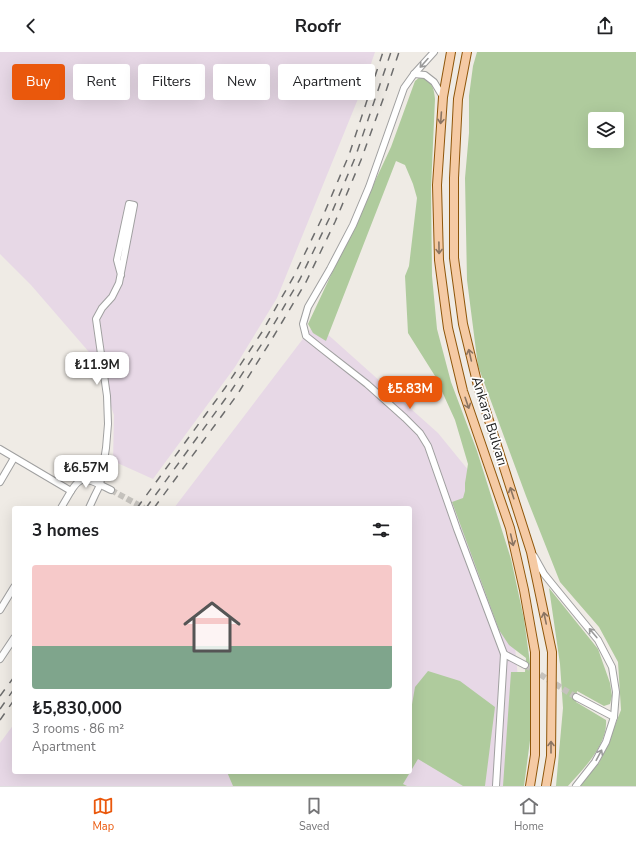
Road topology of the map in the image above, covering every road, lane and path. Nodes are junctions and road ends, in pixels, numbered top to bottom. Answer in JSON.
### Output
{"nodes":[{"id":1,"x":434,"y":52,"type":"edge"},
{"id":2,"x":451,"y":52,"type":"edge"},
{"id":3,"x":467,"y":52,"type":"edge"},
{"id":4,"x":414,"y":74,"type":"junction"},
{"id":5,"x":443,"y":97,"type":"junction"},
{"id":6,"x":121,"y":274,"type":"junction"},
{"id":7,"x":0,"y":449,"type":"edge"},
{"id":8,"x":14,"y":458,"type":"junction"},
{"id":9,"x":0,"y":482,"type":"edge"},
{"id":10,"x":100,"y":485,"type":"junction"},
{"id":11,"x":111,"y":490,"type":"tunnel mouth"},
{"id":12,"x":71,"y":491,"type":"junction"},
{"id":13,"x":62,"y":506,"type":"edge"},
{"id":14,"x":90,"y":506,"type":"edge"},
{"id":15,"x":531,"y":552,"type":"junction"},
{"id":16,"x":12,"y":590,"type":"edge"},
{"id":17,"x":0,"y":610,"type":"edge"},
{"id":18,"x":12,"y":641,"type":"edge"},
{"id":19,"x":504,"y":654,"type":"junction"},
{"id":20,"x":0,"y":659,"type":"edge"},
{"id":21,"x":525,"y":665,"type":"tunnel mouth"},
{"id":22,"x":576,"y":696,"type":"tunnel mouth"},
{"id":23,"x":614,"y":717,"type":"junction"},
{"id":24,"x":496,"y":786,"type":"edge"},
{"id":25,"x":530,"y":786,"type":"edge"},
{"id":26,"x":546,"y":786,"type":"edge"},
{"id":27,"x":576,"y":786,"type":"edge"}],
"edges":[{"from":1,"to":4,"type":"street","one_way":true},
{"from":2,"to":5,"type":"main road","name":"Ankara Bulvarı"},
{"from":15,"to":3,"type":"main road","name":"Ankara Bulvarı","one_way":true},
{"from":4,"to":5,"type":"street"},
{"from":4,"to":19,"type":"street"},
{"from":5,"to":25,"type":"main road","name":"Ankara Bulvarı","one_way":true},
{"from":6,"to":6,"type":"street"},
{"from":6,"to":10,"type":"street"},
{"from":7,"to":8,"type":"street"},
{"from":8,"to":9,"type":"street"},
{"from":8,"to":12,"type":"street"},
{"from":10,"to":11,"type":"street"},
{"from":10,"to":12,"type":"street"},
{"from":10,"to":14,"type":"street"},
{"from":12,"to":13,"type":"street"},
{"from":23,"to":15,"type":"street","one_way":true},
{"from":26,"to":15,"type":"main road","name":"Ankara Bulvarı","one_way":true},
{"from":16,"to":17,"type":"street"},
{"from":18,"to":20,"type":"street"},
{"from":19,"to":21,"type":"street"},
{"from":19,"to":24,"type":"street"},
{"from":22,"to":23,"type":"street"},
{"from":27,"to":23,"type":"street","one_way":true}]}
